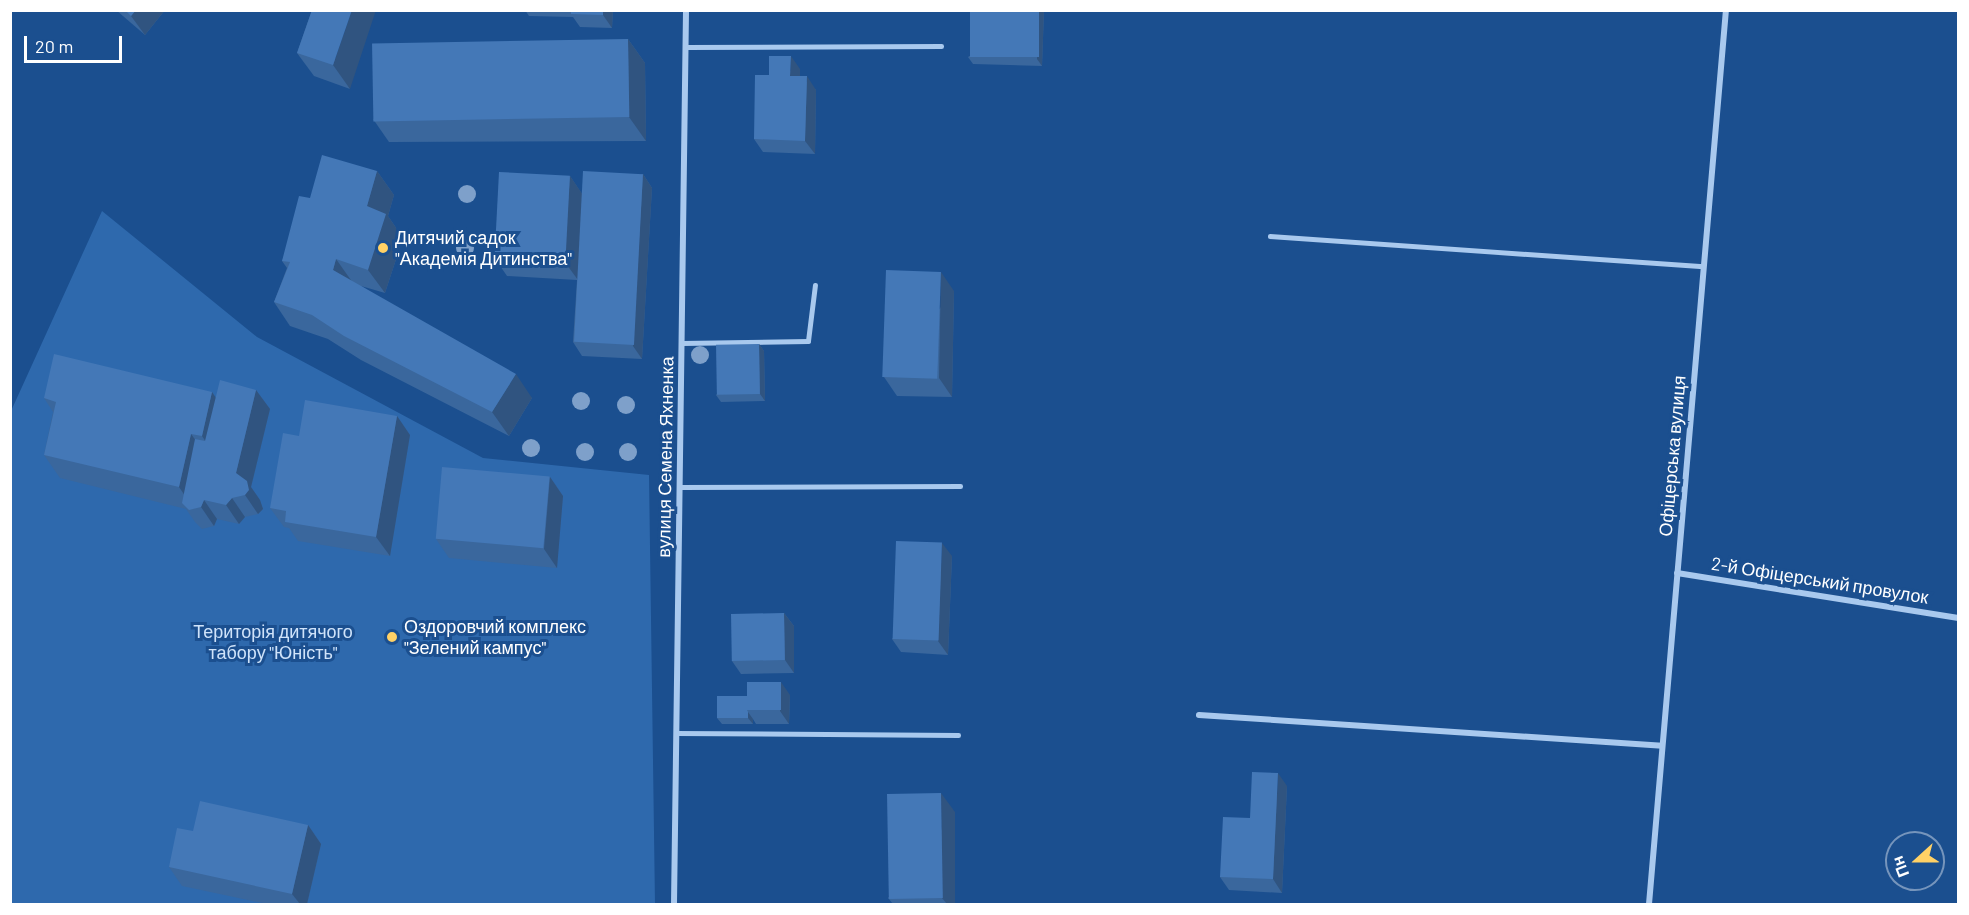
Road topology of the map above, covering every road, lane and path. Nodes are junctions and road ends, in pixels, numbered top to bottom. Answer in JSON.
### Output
{"nodes":[{"id":1,"x":686,"y":10,"type":"edge"},
{"id":2,"x":1726,"y":10,"type":"edge"},
{"id":3,"x":941,"y":46,"type":"dead end"},
{"id":4,"x":686,"y":47,"type":"junction"},
{"id":5,"x":1270,"y":236,"type":"dead end"},
{"id":6,"x":1704,"y":266,"type":"junction"},
{"id":7,"x":814,"y":285,"type":"dead end"},
{"id":8,"x":682,"y":344,"type":"junction"},
{"id":9,"x":960,"y":486,"type":"dead end"},
{"id":10,"x":680,"y":487,"type":"junction"},
{"id":11,"x":1677,"y":573,"type":"junction"},
{"id":12,"x":1959,"y":618,"type":"edge"},
{"id":13,"x":1199,"y":715,"type":"dead end"},
{"id":14,"x":676,"y":733,"type":"junction"},
{"id":15,"x":958,"y":735,"type":"dead end"},
{"id":16,"x":1662,"y":746,"type":"junction"},
{"id":17,"x":674,"y":904,"type":"edge"},
{"id":18,"x":1648,"y":904,"type":"edge"}],
"edges":[{"from":1,"to":4,"type":"street","name":"вулиця Семена Яхненка"},
{"from":2,"to":6,"type":"street","name":"Офіцерська вулиця"},
{"from":3,"to":4,"type":"lane"},
{"from":4,"to":8,"type":"street","name":"вулиця Семена Яхненка"},
{"from":5,"to":6,"type":"lane"},
{"from":6,"to":11,"type":"street","name":"Офіцерська вулиця"},
{"from":7,"to":8,"type":"lane"},
{"from":8,"to":10,"type":"street","name":"вулиця Семена Яхненка"},
{"from":9,"to":10,"type":"lane"},
{"from":10,"to":14,"type":"street","name":"вулиця Семена Яхненка"},
{"from":11,"to":12,"type":"street","name":"2-й Офіцерський провулок"},
{"from":11,"to":16,"type":"street","name":"Офіцерська вулиця"},
{"from":13,"to":16,"type":"street"},
{"from":14,"to":15,"type":"lane"},
{"from":14,"to":17,"type":"street","name":"вулиця Семена Яхненка"},
{"from":16,"to":18,"type":"street","name":"Офіцерська вулиця"}]}
